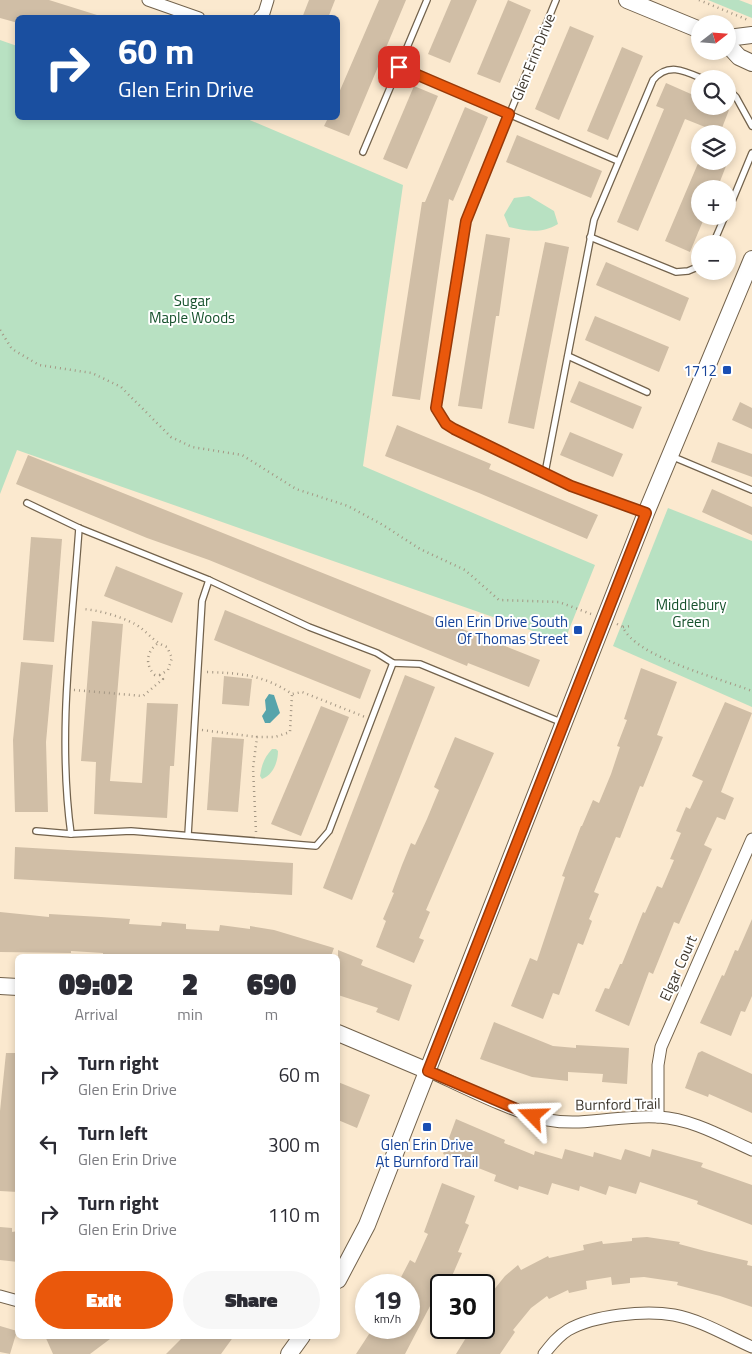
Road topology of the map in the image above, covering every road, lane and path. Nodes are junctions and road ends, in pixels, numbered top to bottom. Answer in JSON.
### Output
{"nodes":[{"id":1,"x":148,"y":0,"type":"edge"},
{"id":2,"x":268,"y":0,"type":"edge"},
{"id":3,"x":427,"y":0,"type":"edge"},
{"id":4,"x":556,"y":0,"type":"edge"},
{"id":5,"x":627,"y":0,"type":"edge"},
{"id":6,"x":699,"y":0,"type":"edge"},
{"id":7,"x":190,"y":15,"type":"edge"},
{"id":8,"x":262,"y":15,"type":"edge"},
{"id":9,"x":752,"y":22,"type":"edge"},
{"id":10,"x":691,"y":26,"type":"edge"},
{"id":11,"x":752,"y":35,"type":"edge"},
{"id":12,"x":736,"y":37,"type":"edge"},
{"id":13,"x":736,"y":54,"type":"edge"},
{"id":14,"x":752,"y":62,"type":"edge"},
{"id":15,"x":399,"y":67,"type":"junction"},
{"id":16,"x":691,"y":74,"type":"edge"},
{"id":17,"x":736,"y":97,"type":"edge"},
{"id":18,"x":509,"y":114,"type":"junction"},
{"id":19,"x":752,"y":126,"type":"edge"},
{"id":20,"x":363,"y":152,"type":"dead end"},
{"id":21,"x":752,"y":153,"type":"edge"},
{"id":22,"x":618,"y":161,"type":"junction"},
{"id":23,"x":736,"y":192,"type":"edge"},
{"id":24,"x":590,"y":237,"type":"junction"},
{"id":25,"x":752,"y":259,"type":"edge"},
{"id":26,"x":691,"y":270,"type":"edge"},
{"id":27,"x":0,"y":330,"type":"edge"},
{"id":28,"x":568,"y":356,"type":"junction"},
{"id":29,"x":647,"y":392,"type":"dead end"},
{"id":30,"x":671,"y":456,"type":"junction"},
{"id":31,"x":544,"y":473,"type":"junction"},
{"id":32,"x":752,"y":490,"type":"edge"},
{"id":33,"x":27,"y":503,"type":"dead end"},
{"id":34,"x":646,"y":513,"type":"junction"},
{"id":35,"x":79,"y":528,"type":"junction"},
{"id":36,"x":209,"y":580,"type":"junction"},
{"id":37,"x":73,"y":608,"type":"junction"},
{"id":38,"x":604,"y":619,"type":"junction"},
{"id":39,"x":630,"y":626,"type":"dead end"},
{"id":40,"x":623,"y":627,"type":"junction"},
{"id":41,"x":158,"y":644,"type":"junction"},
{"id":42,"x":393,"y":662,"type":"junction"},
{"id":43,"x":199,"y":672,"type":"junction"},
{"id":44,"x":160,"y":675,"type":"junction"},
{"id":45,"x":68,"y":690,"type":"junction"},
{"id":46,"x":752,"y":691,"type":"edge"},
{"id":47,"x":292,"y":694,"type":"junction"},
{"id":48,"x":371,"y":719,"type":"junction"},
{"id":49,"x":563,"y":723,"type":"junction"},
{"id":50,"x":195,"y":729,"type":"junction"},
{"id":51,"x":257,"y":737,"type":"junction"},
{"id":52,"x":36,"y":832,"type":"dead end"},
{"id":53,"x":71,"y":834,"type":"junction"},
{"id":54,"x":188,"y":835,"type":"junction"},
{"id":55,"x":752,"y":838,"type":"edge"},
{"id":56,"x":257,"y":841,"type":"junction"},
{"id":57,"x":0,"y":986,"type":"edge"},
{"id":58,"x":15,"y":987,"type":"edge"},
{"id":59,"x":340,"y":1034,"type":"edge"},
{"id":60,"x":428,"y":1071,"type":"junction"},
{"id":61,"x":658,"y":1117,"type":"junction"},
{"id":62,"x":752,"y":1150,"type":"edge"},
{"id":63,"x":340,"y":1276,"type":"edge"},
{"id":64,"x":0,"y":1296,"type":"edge"},
{"id":65,"x":15,"y":1300,"type":"edge"},
{"id":66,"x":300,"y":1339,"type":"edge"},
{"id":67,"x":752,"y":1348,"type":"edge"},
{"id":68,"x":289,"y":1354,"type":"edge"},
{"id":69,"x":544,"y":1354,"type":"edge"}],
"edges":[{"from":1,"to":7,"type":"street"},
{"from":2,"to":8,"type":"street"},
{"from":3,"to":15,"type":"lane"},
{"from":4,"to":18,"type":"lane","name":"Glen Erin Drive"},
{"from":5,"to":10,"type":"street"},
{"from":6,"to":9,"type":"path"},
{"from":11,"to":12,"type":"street"},
{"from":13,"to":14,"type":"street"},
{"from":15,"to":18,"type":"lane","name":"Glen Erin Drive"},
{"from":15,"to":20,"type":"lane"},
{"from":16,"to":22,"type":"lane"},
{"from":17,"to":19,"type":"lane"},
{"from":18,"to":22,"type":"lane","name":"Glen Erin Drive"},
{"from":18,"to":31,"type":"lane","name":"Glen Erin Drive"},
{"from":21,"to":23,"type":"lane"},
{"from":22,"to":24,"type":"lane"},
{"from":24,"to":26,"type":"lane"},
{"from":24,"to":28,"type":"lane"},
{"from":25,"to":30,"type":"street"},
{"from":27,"to":38,"type":"path"},
{"from":28,"to":29,"type":"lane"},
{"from":28,"to":31,"type":"lane"},
{"from":30,"to":32,"type":"lane"},
{"from":30,"to":34,"type":"street"},
{"from":31,"to":34,"type":"lane","name":"Glen Erin Drive"},
{"from":33,"to":35,"type":"lane"},
{"from":34,"to":38,"type":"street"},
{"from":35,"to":36,"type":"lane"},
{"from":35,"to":37,"type":"lane"},
{"from":36,"to":42,"type":"lane"},
{"from":36,"to":43,"type":"lane"},
{"from":37,"to":41,"type":"path"},
{"from":37,"to":45,"type":"lane"},
{"from":38,"to":40,"type":"path"},
{"from":38,"to":49,"type":"street"},
{"from":39,"to":40,"type":"path"},
{"from":40,"to":46,"type":"path"},
{"from":41,"to":44,"type":"path"},
{"from":41,"to":44,"type":"path"},
{"from":42,"to":48,"type":"lane"},
{"from":42,"to":49,"type":"lane"},
{"from":43,"to":47,"type":"path"},
{"from":43,"to":50,"type":"lane"},
{"from":44,"to":45,"type":"path"},
{"from":45,"to":53,"type":"lane"},
{"from":47,"to":48,"type":"path"},
{"from":47,"to":51,"type":"path"},
{"from":48,"to":56,"type":"lane"},
{"from":49,"to":60,"type":"street"},
{"from":50,"to":51,"type":"path"},
{"from":50,"to":54,"type":"lane"},
{"from":51,"to":56,"type":"path"},
{"from":52,"to":53,"type":"lane"},
{"from":53,"to":54,"type":"lane"},
{"from":54,"to":56,"type":"lane"},
{"from":55,"to":61,"type":"street","name":"Elgar Court"},
{"from":57,"to":58,"type":"street"},
{"from":59,"to":60,"type":"street"},
{"from":60,"to":61,"type":"street","name":"Burnford Trail"},
{"from":60,"to":63,"type":"street"},
{"from":61,"to":62,"type":"street","name":"Burnford Trail"},
{"from":64,"to":65,"type":"street"},
{"from":66,"to":68,"type":"street"},
{"from":67,"to":69,"type":"street"}]}
